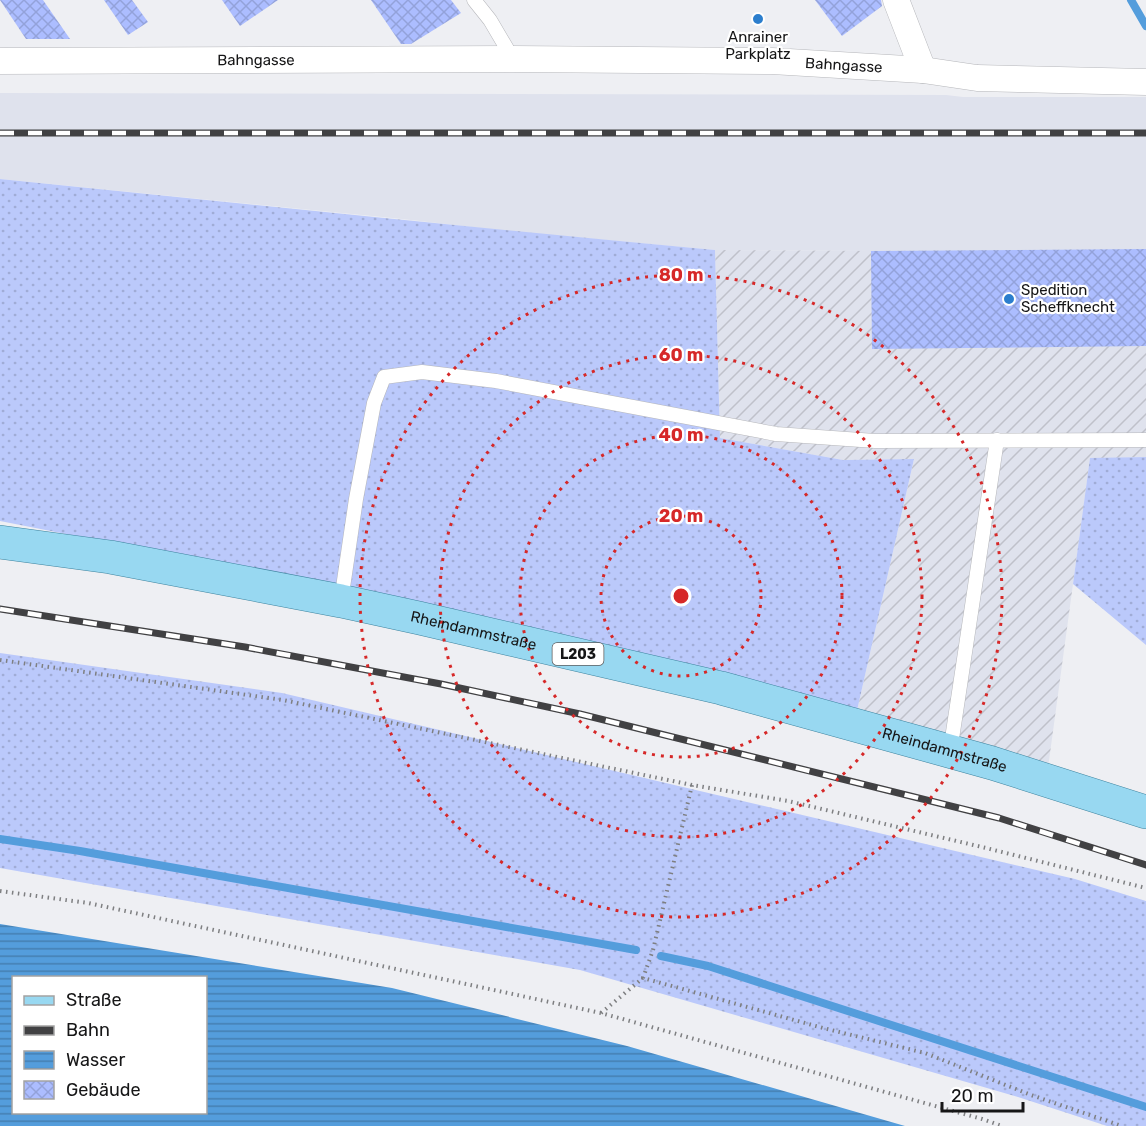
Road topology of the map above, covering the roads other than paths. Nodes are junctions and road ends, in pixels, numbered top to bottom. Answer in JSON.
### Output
{"nodes":[{"id":1,"x":474,"y":0,"type":"edge"},
{"id":2,"x":896,"y":0,"type":"edge"},
{"id":3,"x":513,"y":59,"type":"junction"},
{"id":4,"x":0,"y":61,"type":"edge"},
{"id":5,"x":923,"y":70,"type":"junction"},
{"id":6,"x":1146,"y":82,"type":"edge"},
{"id":7,"x":997,"y":440,"type":"junction"},
{"id":8,"x":1146,"y":440,"type":"edge"},
{"id":9,"x":0,"y":542,"type":"edge"},
{"id":10,"x":341,"y":601,"type":"junction"},
{"id":11,"x":950,"y":752,"type":"junction"},
{"id":12,"x":1146,"y":812,"type":"edge"}],
"edges":[{"from":1,"to":3,"type":"lane"},
{"from":2,"to":5,"type":"street"},
{"from":3,"to":4,"type":"street","name":"Bahngasse"},
{"from":3,"to":5,"type":"street","name":"Bahngasse"},
{"from":5,"to":6,"type":"street","name":"Bahngasse"},
{"from":7,"to":8,"type":"lane"},
{"from":7,"to":10,"type":"lane"},
{"from":7,"to":11,"type":"lane"},
{"from":9,"to":10,"type":"main road","name":"Rheindammstraße","number":"L203"},
{"from":10,"to":11,"type":"main road","name":"Rheindammstraße","number":"L203"},
{"from":11,"to":12,"type":"main road","name":"Rheindammstraße","number":"L203"}]}
